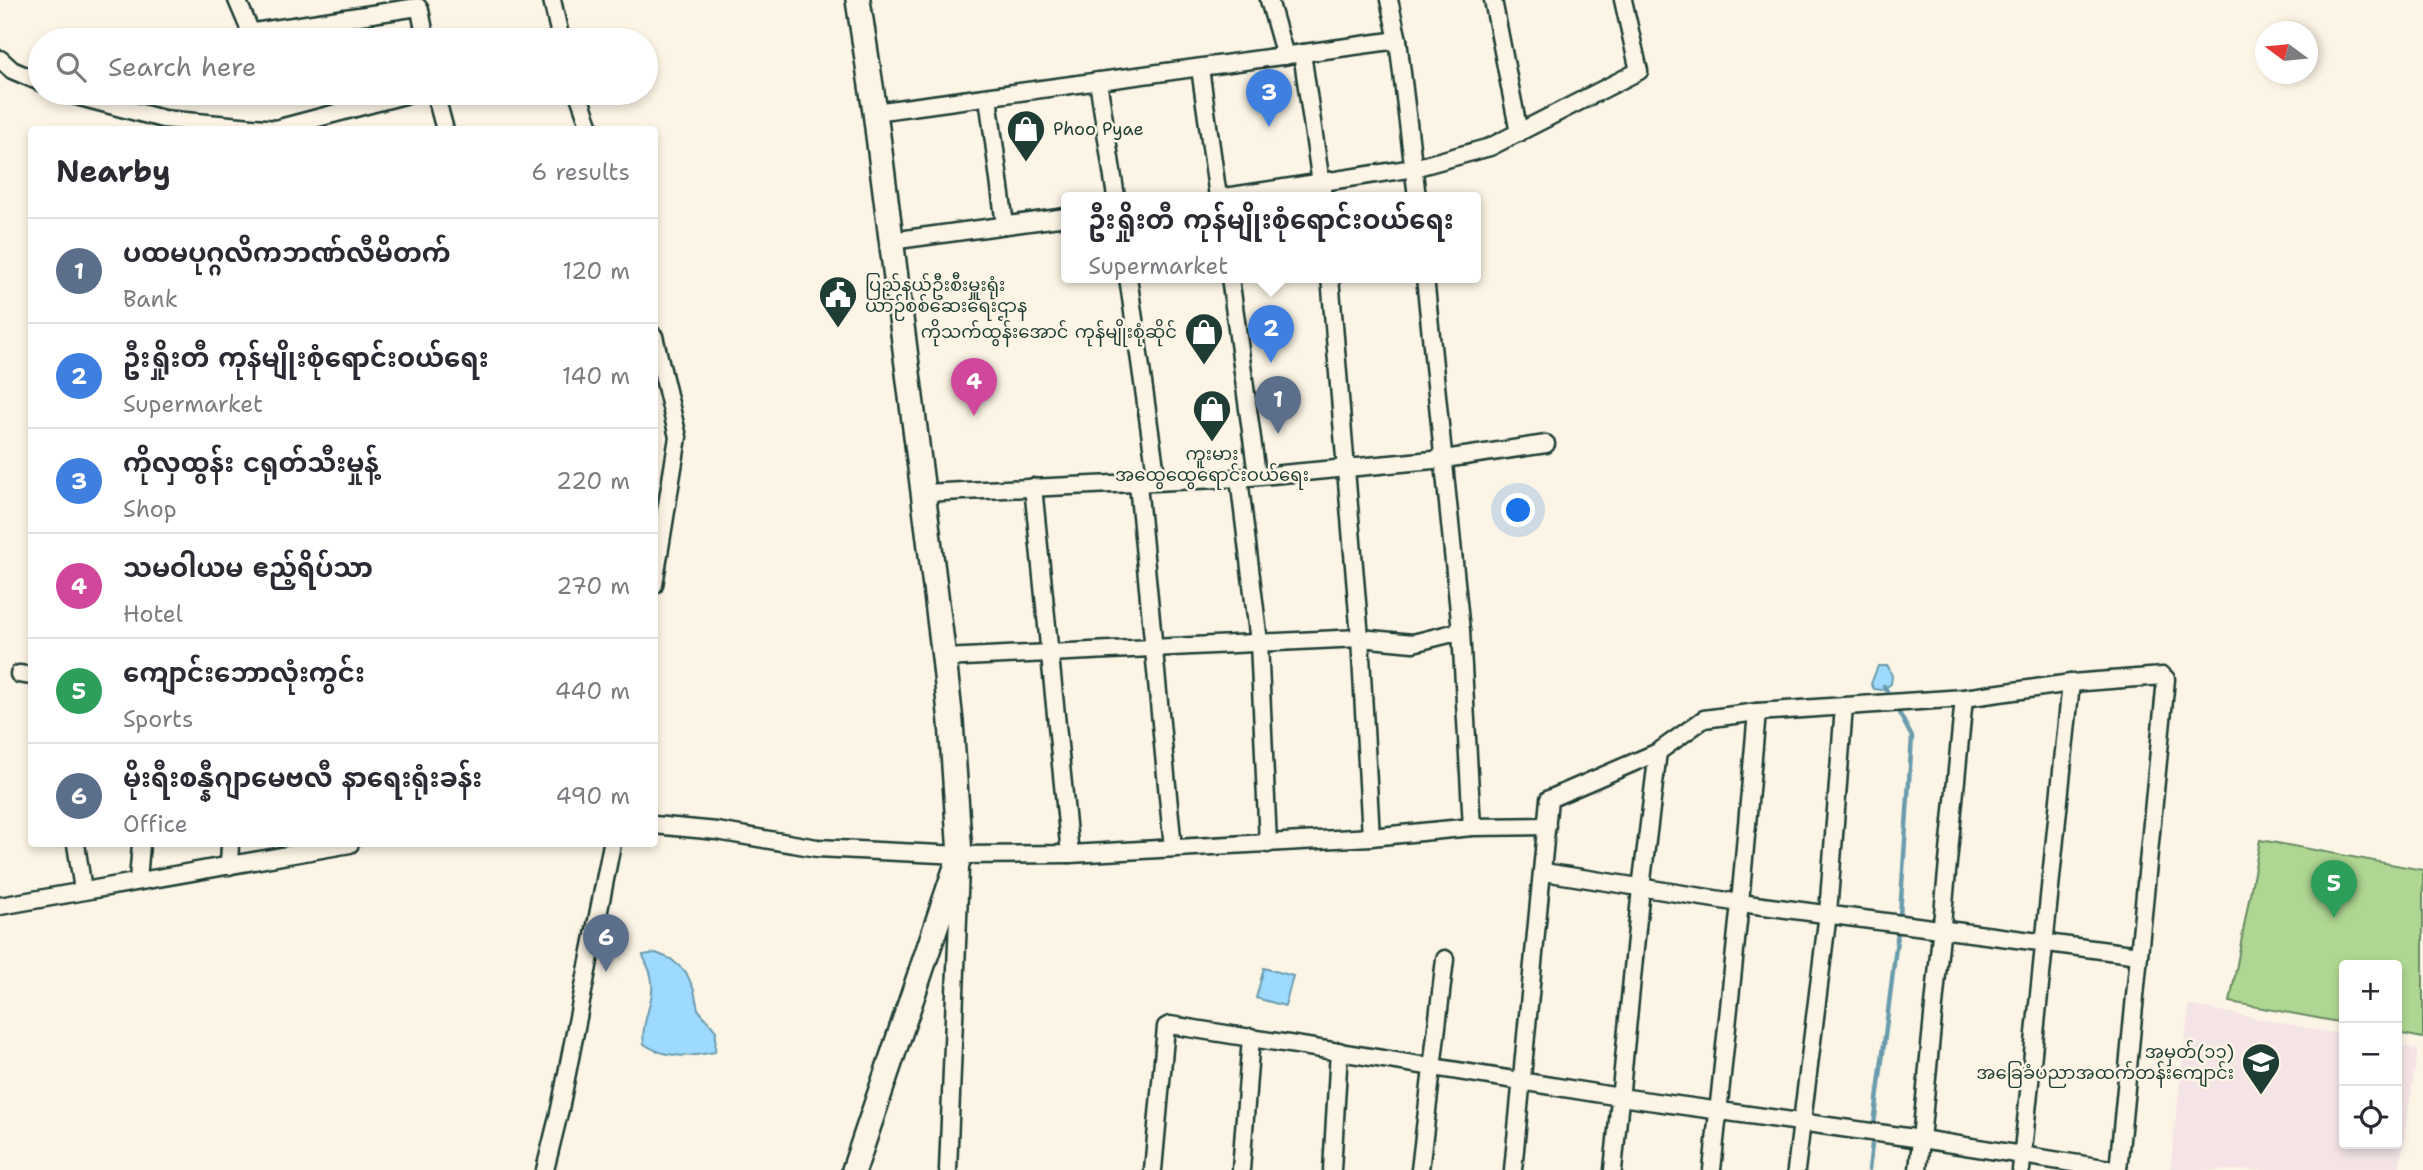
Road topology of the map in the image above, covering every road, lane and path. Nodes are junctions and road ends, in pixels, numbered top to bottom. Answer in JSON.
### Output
{"nodes":[{"id":1,"x":237,"y":0,"type":"edge"},
{"id":2,"x":552,"y":0,"type":"edge"},
{"id":3,"x":858,"y":0,"type":"edge"},
{"id":4,"x":1269,"y":0,"type":"edge"},
{"id":5,"x":1390,"y":0,"type":"edge"},
{"id":6,"x":1493,"y":0,"type":"edge"},
{"id":7,"x":1623,"y":0,"type":"edge"},
{"id":8,"x":249,"y":28,"type":"edge"},
{"id":9,"x":280,"y":28,"type":"edge"},
{"id":10,"x":424,"y":28,"type":"edge"},
{"id":11,"x":558,"y":28,"type":"edge"},
{"id":12,"x":1398,"y":40,"type":"junction"},
{"id":13,"x":1302,"y":53,"type":"junction"},
{"id":14,"x":1285,"y":56,"type":"junction"},
{"id":15,"x":0,"y":59,"type":"edge"},
{"id":16,"x":1200,"y":68,"type":"junction"},
{"id":17,"x":28,"y":77,"type":"edge"},
{"id":18,"x":1098,"y":81,"type":"junction"},
{"id":19,"x":988,"y":96,"type":"junction"},
{"id":20,"x":101,"y":105,"type":"edge"},
{"id":21,"x":367,"y":105,"type":"edge"},
{"id":22,"x":438,"y":105,"type":"edge"},
{"id":23,"x":582,"y":105,"type":"edge"},
{"id":24,"x":874,"y":112,"type":"junction"},
{"id":25,"x":155,"y":123,"type":"edge"},
{"id":26,"x":216,"y":126,"type":"edge"},
{"id":27,"x":287,"y":126,"type":"edge"},
{"id":28,"x":444,"y":126,"type":"edge"},
{"id":29,"x":590,"y":126,"type":"edge"},
{"id":30,"x":1518,"y":133,"type":"junction"},
{"id":31,"x":1413,"y":168,"type":"junction"},
{"id":32,"x":1323,"y":189,"type":"edge"},
{"id":33,"x":1115,"y":192,"type":"edge"},
{"id":34,"x":1218,"y":192,"type":"edge"},
{"id":35,"x":1286,"y":192,"type":"edge"},
{"id":36,"x":1416,"y":192,"type":"edge"},
{"id":37,"x":1061,"y":217,"type":"edge"},
{"id":38,"x":1005,"y":225,"type":"junction"},
{"id":39,"x":891,"y":241,"type":"junction"},
{"id":40,"x":1129,"y":283,"type":"edge"},
{"id":41,"x":1231,"y":283,"type":"edge"},
{"id":42,"x":1330,"y":283,"type":"edge"},
{"id":43,"x":1426,"y":283,"type":"edge"},
{"id":44,"x":658,"y":354,"type":"edge"},
{"id":45,"x":658,"y":408,"type":"edge"},
{"id":46,"x":671,"y":408,"type":"junction"},
{"id":47,"x":1546,"y":444,"type":"dead end"},
{"id":48,"x":1444,"y":459,"type":"junction"},
{"id":49,"x":1345,"y":468,"type":"junction"},
{"id":50,"x":1257,"y":475,"type":"junction"},
{"id":51,"x":1238,"y":478,"type":"junction"},
{"id":52,"x":1157,"y":481,"type":"junction"},
{"id":53,"x":1138,"y":484,"type":"junction"},
{"id":54,"x":1033,"y":487,"type":"junction"},
{"id":55,"x":923,"y":493,"type":"junction"},
{"id":56,"x":658,"y":560,"type":"edge"},
{"id":57,"x":1461,"y":631,"type":"junction"},
{"id":58,"x":1360,"y":638,"type":"junction"},
{"id":59,"x":1259,"y":642,"type":"junction"},
{"id":60,"x":1153,"y":648,"type":"junction"},
{"id":61,"x":1048,"y":653,"type":"junction"},
{"id":62,"x":944,"y":658,"type":"junction"},
{"id":63,"x":2071,"y":683,"type":"junction"},
{"id":64,"x":1964,"y":698,"type":"junction"},
{"id":65,"x":1844,"y":706,"type":"junction"},
{"id":66,"x":1757,"y":712,"type":"junction"},
{"id":67,"x":1658,"y":752,"type":"junction"},
{"id":68,"x":658,"y":825,"type":"edge"},
{"id":69,"x":1522,"y":825,"type":"junction"},
{"id":70,"x":1547,"y":826,"type":"junction"},
{"id":71,"x":1472,"y":827,"type":"junction"},
{"id":72,"x":1371,"y":837,"type":"junction"},
{"id":73,"x":1268,"y":844,"type":"junction"},
{"id":74,"x":76,"y":847,"type":"edge"},
{"id":75,"x":141,"y":847,"type":"edge"},
{"id":76,"x":230,"y":847,"type":"edge"},
{"id":77,"x":334,"y":847,"type":"edge"},
{"id":78,"x":611,"y":847,"type":"edge"},
{"id":79,"x":1173,"y":848,"type":"junction"},
{"id":80,"x":1070,"y":854,"type":"junction"},
{"id":81,"x":960,"y":855,"type":"junction"},
{"id":82,"x":1545,"y":855,"type":"junction"},
{"id":83,"x":229,"y":866,"type":"junction"},
{"id":84,"x":1544,"y":873,"type":"junction"},
{"id":85,"x":138,"y":880,"type":"junction"},
{"id":86,"x":1641,"y":888,"type":"junction"},
{"id":87,"x":83,"y":890,"type":"junction"},
{"id":88,"x":1740,"y":903,"type":"junction"},
{"id":89,"x":0,"y":905,"type":"edge"},
{"id":90,"x":1828,"y":913,"type":"junction"},
{"id":91,"x":1942,"y":928,"type":"junction"},
{"id":92,"x":2044,"y":942,"type":"junction"},
{"id":93,"x":2139,"y":955,"type":"junction"},
{"id":94,"x":1445,"y":959,"type":"dead end"},
{"id":95,"x":1251,"y":1037,"type":"junction"},
{"id":96,"x":1339,"y":1051,"type":"junction"},
{"id":97,"x":1432,"y":1066,"type":"junction"},
{"id":98,"x":1520,"y":1081,"type":"junction"},
{"id":99,"x":1620,"y":1097,"type":"junction"},
{"id":100,"x":1719,"y":1110,"type":"junction"},
{"id":101,"x":1801,"y":1123,"type":"junction"},
{"id":102,"x":1921,"y":1139,"type":"junction"},
{"id":103,"x":2022,"y":1163,"type":"edge"},
{"id":104,"x":545,"y":1170,"type":"edge"},
{"id":105,"x":854,"y":1170,"type":"edge"},
{"id":106,"x":948,"y":1170,"type":"edge"},
{"id":107,"x":1153,"y":1170,"type":"edge"},
{"id":108,"x":1241,"y":1170,"type":"edge"},
{"id":109,"x":1332,"y":1170,"type":"edge"},
{"id":110,"x":1420,"y":1170,"type":"edge"},
{"id":111,"x":1513,"y":1170,"type":"edge"},
{"id":112,"x":1613,"y":1170,"type":"edge"},
{"id":113,"x":1712,"y":1170,"type":"edge"},
{"id":114,"x":1796,"y":1170,"type":"edge"},
{"id":115,"x":1918,"y":1170,"type":"edge"},
{"id":116,"x":2117,"y":1170,"type":"edge"}],
"edges":[{"from":1,"to":8,"type":"street"},
{"from":2,"to":11,"type":"street"},
{"from":3,"to":24,"type":"main road"},
{"from":4,"to":14,"type":"street"},
{"from":5,"to":12,"type":"street"},
{"from":6,"to":30,"type":"street"},
{"from":7,"to":30,"type":"street"},
{"from":9,"to":10,"type":"street"},
{"from":12,"to":13,"type":"street"},
{"from":12,"to":31,"type":"street"},
{"from":13,"to":14,"type":"street"},
{"from":13,"to":32,"type":"street"},
{"from":14,"to":16,"type":"street"},
{"from":15,"to":17,"type":"street"},
{"from":16,"to":18,"type":"street"},
{"from":16,"to":34,"type":"street"},
{"from":18,"to":19,"type":"street"},
{"from":18,"to":33,"type":"street"},
{"from":19,"to":24,"type":"street"},
{"from":19,"to":38,"type":"street"},
{"from":20,"to":25,"type":"street"},
{"from":21,"to":27,"type":"street"},
{"from":22,"to":28,"type":"street"},
{"from":23,"to":29,"type":"street"},
{"from":24,"to":39,"type":"main road"},
{"from":25,"to":26,"type":"street"},
{"from":30,"to":31,"type":"street"},
{"from":31,"to":32,"type":"street"},
{"from":31,"to":36,"type":"street"},
{"from":32,"to":35,"type":"street"},
{"from":37,"to":38,"type":"street"},
{"from":38,"to":39,"type":"street"},
{"from":39,"to":55,"type":"main road"},
{"from":40,"to":52,"type":"street"},
{"from":41,"to":50,"type":"street"},
{"from":42,"to":49,"type":"street"},
{"from":43,"to":48,"type":"street"},
{"from":44,"to":46,"type":"street"},
{"from":45,"to":46,"type":"street"},
{"from":46,"to":56,"type":"street"},
{"from":47,"to":48,"type":"street"},
{"from":48,"to":49,"type":"street"},
{"from":48,"to":57,"type":"street"},
{"from":49,"to":50,"type":"street"},
{"from":49,"to":58,"type":"street"},
{"from":50,"to":51,"type":"street"},
{"from":51,"to":52,"type":"street"},
{"from":51,"to":59,"type":"street"},
{"from":52,"to":53,"type":"street"},
{"from":53,"to":54,"type":"street"},
{"from":53,"to":60,"type":"street"},
{"from":54,"to":55,"type":"street"},
{"from":54,"to":61,"type":"street"},
{"from":55,"to":62,"type":"main road"},
{"from":57,"to":58,"type":"street"},
{"from":57,"to":71,"type":"street"},
{"from":58,"to":59,"type":"street"},
{"from":58,"to":72,"type":"street"},
{"from":59,"to":60,"type":"street"},
{"from":59,"to":73,"type":"street"},
{"from":60,"to":61,"type":"street"},
{"from":60,"to":79,"type":"street"},
{"from":61,"to":62,"type":"street"},
{"from":61,"to":80,"type":"street"},
{"from":62,"to":81,"type":"main road"},
{"from":63,"to":64,"type":"street"},
{"from":63,"to":92,"type":"street"},
{"from":63,"to":93,"type":"street"},
{"from":64,"to":65,"type":"street"},
{"from":64,"to":91,"type":"street"},
{"from":65,"to":66,"type":"street"},
{"from":65,"to":90,"type":"street"},
{"from":66,"to":67,"type":"street"},
{"from":66,"to":88,"type":"street"},
{"from":67,"to":70,"type":"street"},
{"from":67,"to":86,"type":"street"},
{"from":68,"to":81,"type":"street"},
{"from":69,"to":70,"type":"street"},
{"from":69,"to":71,"type":"street"},
{"from":69,"to":82,"type":"street"},
{"from":70,"to":82,"type":"street"},
{"from":71,"to":72,"type":"street"},
{"from":72,"to":73,"type":"street"},
{"from":73,"to":79,"type":"street"},
{"from":74,"to":87,"type":"street"},
{"from":75,"to":85,"type":"street"},
{"from":76,"to":83,"type":"street"},
{"from":77,"to":83,"type":"street"},
{"from":78,"to":104,"type":"street"},
{"from":79,"to":80,"type":"street"},
{"from":80,"to":81,"type":"street"},
{"from":81,"to":105,"type":"main road"},
{"from":81,"to":106,"type":"street"},
{"from":82,"to":84,"type":"street"},
{"from":83,"to":85,"type":"street"},
{"from":84,"to":86,"type":"street"},
{"from":84,"to":98,"type":"street"},
{"from":85,"to":87,"type":"street"},
{"from":86,"to":88,"type":"street"},
{"from":86,"to":99,"type":"street"},
{"from":87,"to":89,"type":"street"},
{"from":88,"to":90,"type":"street"},
{"from":88,"to":100,"type":"street"},
{"from":90,"to":91,"type":"street"},
{"from":90,"to":101,"type":"street"},
{"from":91,"to":92,"type":"street"},
{"from":91,"to":102,"type":"street"},
{"from":92,"to":93,"type":"street"},
{"from":92,"to":103,"type":"street"},
{"from":93,"to":116,"type":"street"},
{"from":94,"to":97,"type":"street"},
{"from":95,"to":96,"type":"street"},
{"from":95,"to":107,"type":"street"},
{"from":95,"to":108,"type":"street"},
{"from":96,"to":97,"type":"street"},
{"from":96,"to":109,"type":"street"},
{"from":97,"to":98,"type":"street"},
{"from":97,"to":110,"type":"street"},
{"from":98,"to":99,"type":"street"},
{"from":98,"to":111,"type":"street"},
{"from":99,"to":100,"type":"street"},
{"from":99,"to":112,"type":"street"},
{"from":100,"to":101,"type":"street"},
{"from":100,"to":113,"type":"street"},
{"from":101,"to":102,"type":"street"},
{"from":101,"to":114,"type":"street"},
{"from":102,"to":103,"type":"street"},
{"from":102,"to":115,"type":"street"},
{"from":103,"to":116,"type":"street"}]}
